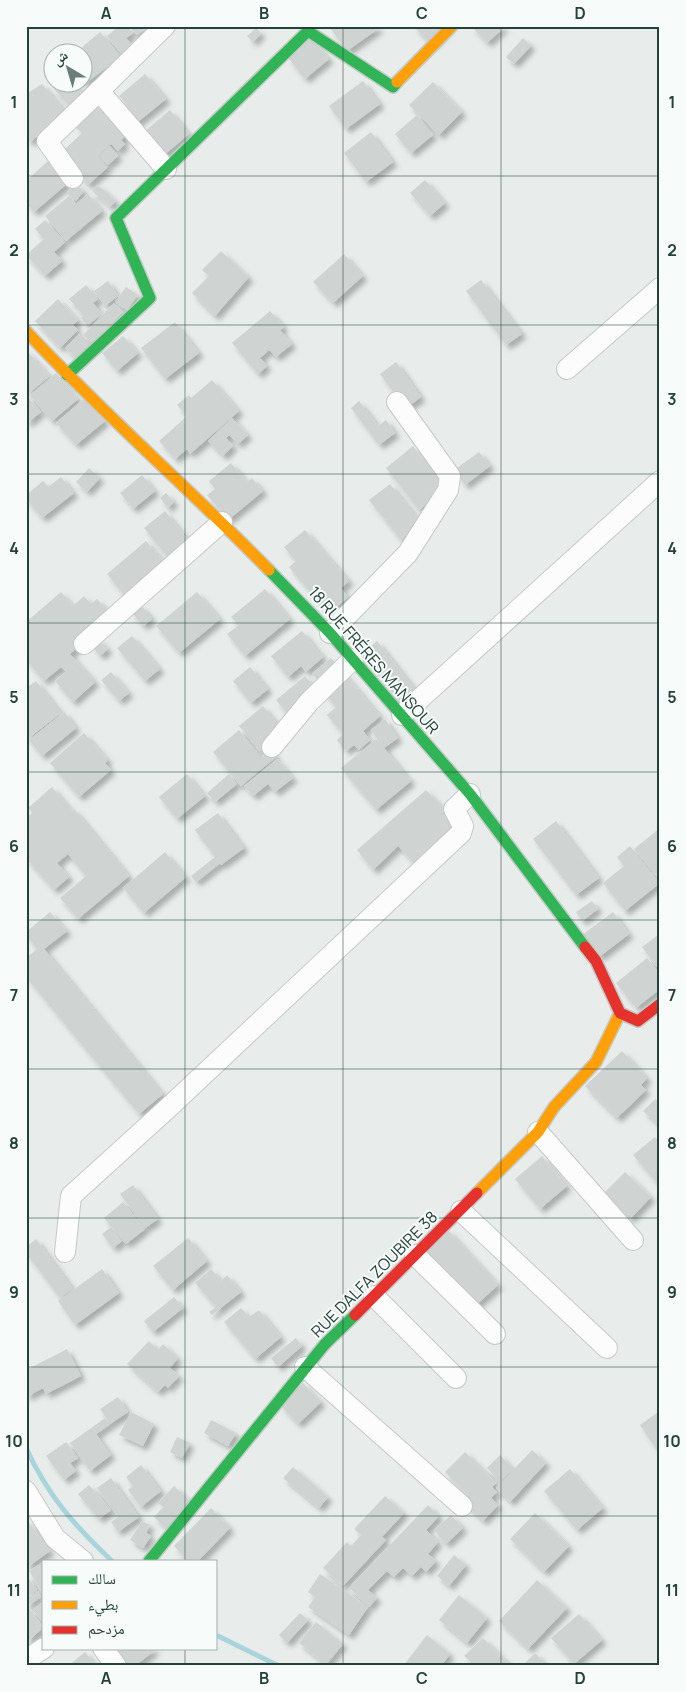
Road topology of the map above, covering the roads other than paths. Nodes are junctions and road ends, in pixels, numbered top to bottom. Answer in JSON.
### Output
{"nodes":[{"id":1,"x":165,"y":26,"type":"edge"},
{"id":2,"x":452,"y":26,"type":"edge"},
{"id":3,"x":98,"y":91,"type":"junction"},
{"id":4,"x":166,"y":169,"type":"junction"},
{"id":5,"x":73,"y":178,"type":"dead end"},
{"id":6,"x":660,"y":288,"type":"edge"},
{"id":7,"x":26,"y":331,"type":"edge"},
{"id":8,"x":567,"y":369,"type":"dead end"},
{"id":9,"x":67,"y":376,"type":"junction"},
{"id":10,"x":397,"y":402,"type":"dead end"},
{"id":11,"x":660,"y":481,"type":"edge"},
{"id":12,"x":222,"y":522,"type":"junction"},
{"id":13,"x":330,"y":633,"type":"junction"},
{"id":14,"x":84,"y":644,"type":"dead end"},
{"id":15,"x":353,"y":659,"type":"junction"},
{"id":16,"x":402,"y":715,"type":"junction"},
{"id":17,"x":272,"y":747,"type":"dead end"},
{"id":18,"x":470,"y":794,"type":"junction"},
{"id":19,"x":660,"y":1004,"type":"edge"},
{"id":20,"x":620,"y":1012,"type":"junction"},
{"id":21,"x":538,"y":1132,"type":"junction"},
{"id":22,"x":461,"y":1211,"type":"junction"},
{"id":23,"x":633,"y":1240,"type":"dead end"},
{"id":24,"x":65,"y":1252,"type":"dead end"},
{"id":25,"x":415,"y":1255,"type":"junction"},
{"id":26,"x":374,"y":1296,"type":"junction"},
{"id":27,"x":495,"y":1334,"type":"dead end"},
{"id":28,"x":607,"y":1348,"type":"dead end"},
{"id":29,"x":305,"y":1367,"type":"junction"},
{"id":30,"x":456,"y":1378,"type":"dead end"},
{"id":31,"x":29,"y":1503,"type":"edge"},
{"id":32,"x":462,"y":1506,"type":"dead end"},
{"id":33,"x":82,"y":1560,"type":"edge"},
{"id":34,"x":150,"y":1560,"type":"edge"},
{"id":35,"x":42,"y":1649,"type":"edge"},
{"id":36,"x":104,"y":1650,"type":"edge"},
{"id":37,"x":26,"y":1660,"type":"edge"},
{"id":38,"x":116,"y":1666,"type":"edge"}],
"edges":[{"from":1,"to":3,"type":"street"},
{"from":2,"to":4,"type":"street"},
{"from":3,"to":4,"type":"street"},
{"from":3,"to":5,"type":"street"},
{"from":4,"to":9,"type":"street"},
{"from":6,"to":8,"type":"street"},
{"from":7,"to":9,"type":"street","name":"18 RUE FRÉRES MANSOUR"},
{"from":9,"to":12,"type":"street","name":"18 RUE FRÉRES MANSOUR"},
{"from":10,"to":13,"type":"street"},
{"from":11,"to":16,"type":"street"},
{"from":12,"to":13,"type":"street","name":"18 RUE FRÉRES MANSOUR"},
{"from":12,"to":14,"type":"street"},
{"from":13,"to":15,"type":"street","name":"18 RUE FRÉRES MANSOUR"},
{"from":15,"to":16,"type":"street","name":"18 RUE FRÉRES MANSOUR"},
{"from":15,"to":17,"type":"street"},
{"from":16,"to":18,"type":"street","name":"18 RUE FRÉRES MANSOUR"},
{"from":18,"to":20,"type":"street","name":"18 RUE FRÉRES MANSOUR"},
{"from":18,"to":24,"type":"street"},
{"from":19,"to":20,"type":"street"},
{"from":20,"to":21,"type":"street","name":"RUE DALFA ZOUBIRE 38"},
{"from":21,"to":22,"type":"street","name":"RUE DALFA ZOUBIRE 38"},
{"from":21,"to":23,"type":"street"},
{"from":22,"to":25,"type":"street","name":"RUE DALFA ZOUBIRE 38"},
{"from":22,"to":28,"type":"street"},
{"from":25,"to":26,"type":"street","name":"RUE DALFA ZOUBIRE 38"},
{"from":25,"to":27,"type":"street"},
{"from":26,"to":29,"type":"street","name":"RUE DALFA ZOUBIRE 38"},
{"from":26,"to":30,"type":"street"},
{"from":29,"to":32,"type":"street"},
{"from":29,"to":34,"type":"street","name":"RUE DALFA ZOUBIRE 38"},
{"from":31,"to":33,"type":"street"},
{"from":35,"to":37,"type":"street"},
{"from":36,"to":38,"type":"street"}]}
